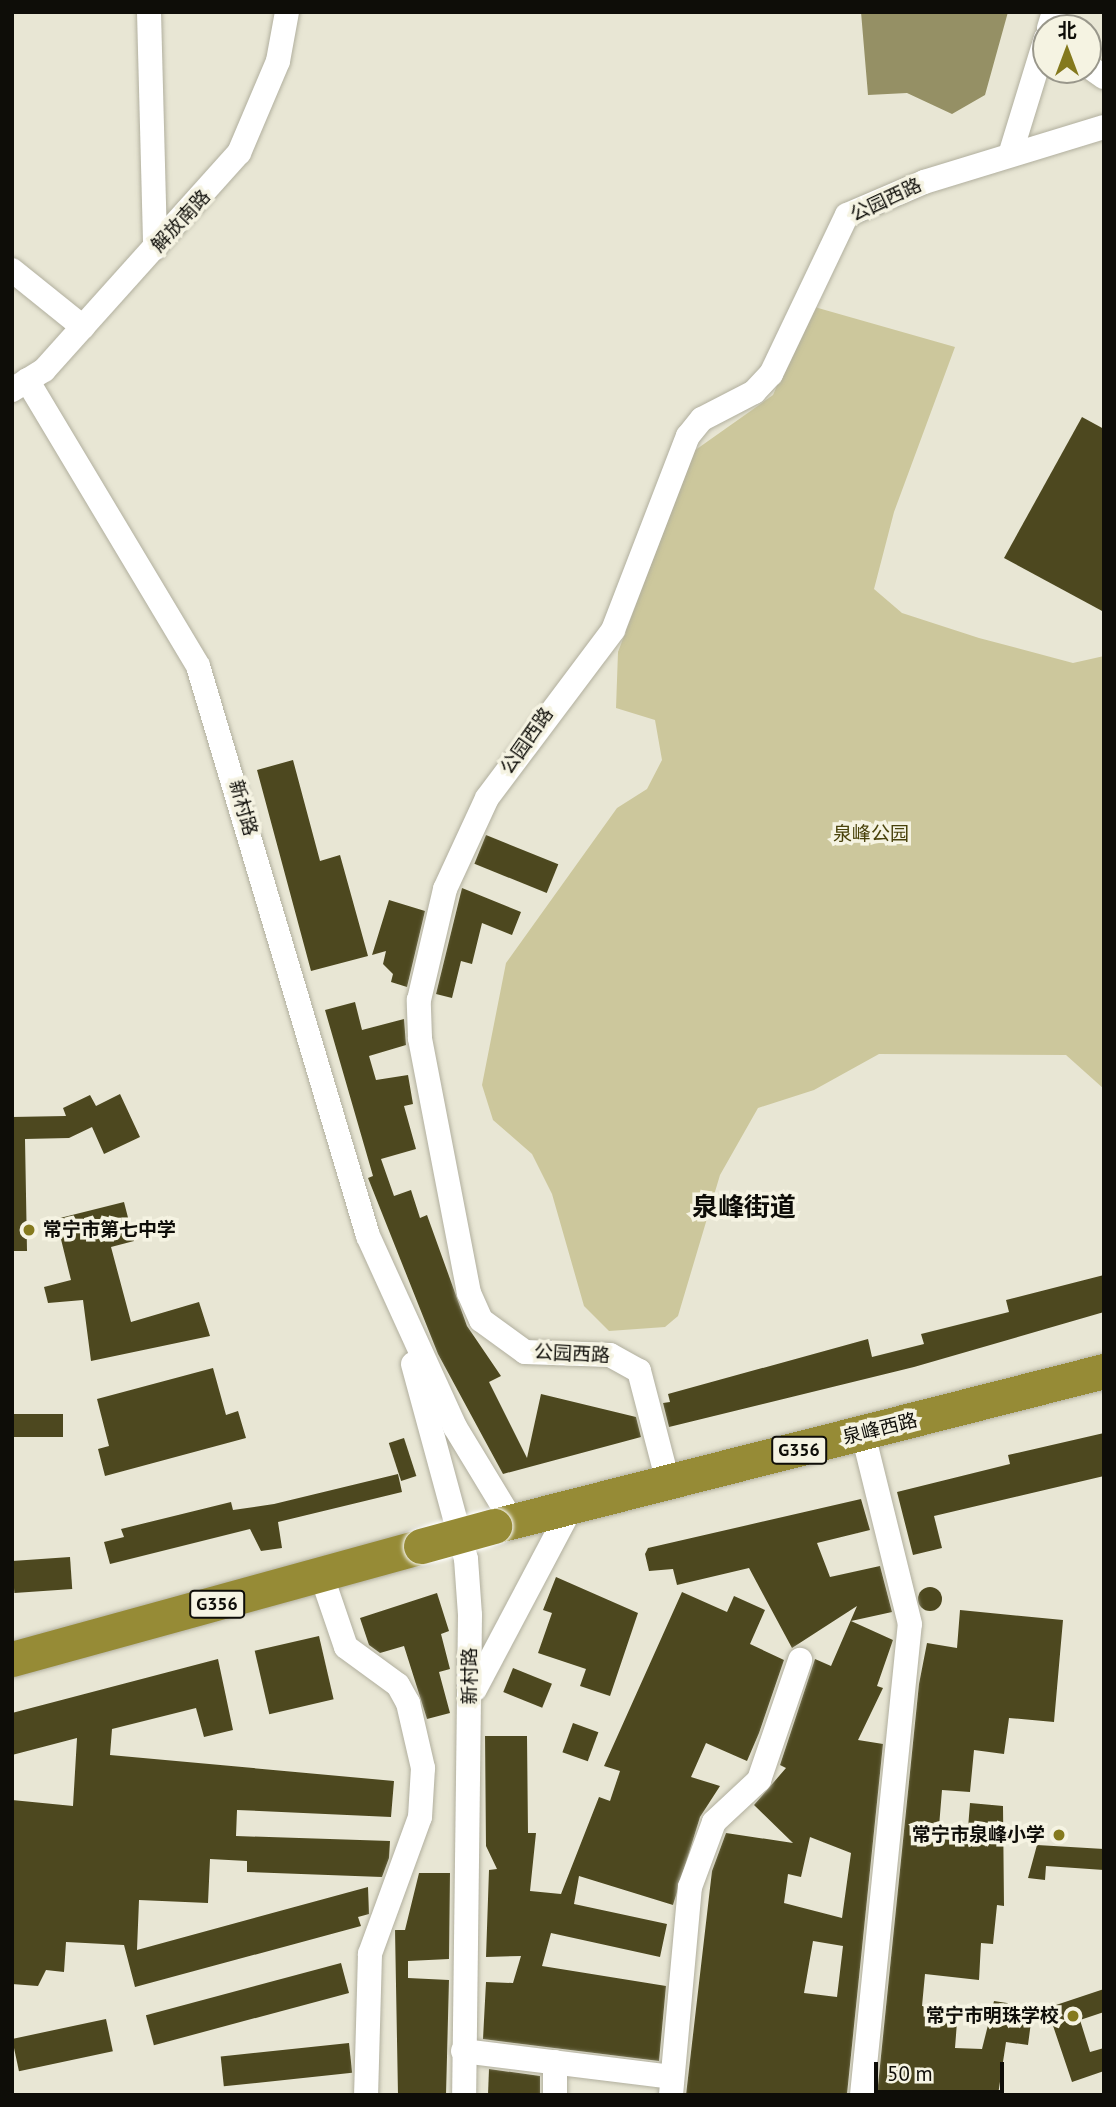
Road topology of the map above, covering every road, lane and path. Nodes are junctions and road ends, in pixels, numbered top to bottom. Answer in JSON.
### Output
{"nodes":[{"id":1,"x":149,"y":12,"type":"edge"},
{"id":2,"x":287,"y":12,"type":"edge"},
{"id":3,"x":1032,"y":84,"type":"edge"},
{"id":4,"x":1104,"y":127,"type":"edge"},
{"id":5,"x":1010,"y":155,"type":"junction"},
{"id":6,"x":155,"y":248,"type":"junction"},
{"id":7,"x":12,"y":270,"type":"edge"},
{"id":8,"x":83,"y":327,"type":"junction"},
{"id":9,"x":20,"y":385,"type":"edge"},
{"id":10,"x":384,"y":1269,"type":"junction"},
{"id":11,"x":1104,"y":1371,"type":"edge"},
{"id":12,"x":863,"y":1434,"type":"junction"},
{"id":13,"x":668,"y":1482,"type":"junction"},
{"id":14,"x":572,"y":1506,"type":"junction"},
{"id":15,"x":503,"y":1524,"type":"junction"},
{"id":16,"x":321,"y":1574,"type":"junction"},
{"id":17,"x":12,"y":1659,"type":"edge"},
{"id":18,"x":800,"y":1660,"type":"dead end"},
{"id":19,"x":470,"y":1710,"type":"junction"},
{"id":20,"x":463,"y":2051,"type":"junction"},
{"id":21,"x":555,"y":2063,"type":"junction"},
{"id":22,"x":671,"y":2086,"type":"edge"},
{"id":23,"x":366,"y":2095,"type":"edge"},
{"id":24,"x":464,"y":2095,"type":"edge"},
{"id":25,"x":555,"y":2095,"type":"edge"},
{"id":26,"x":862,"y":2095,"type":"edge"}],
"edges":[{"from":1,"to":6,"type":"street"},
{"from":2,"to":6,"type":"street","name":"解放南路"},
{"from":3,"to":5,"type":"street"},
{"from":4,"to":5,"type":"street","name":"公园西路"},
{"from":5,"to":13,"type":"street","name":"公园西路"},
{"from":6,"to":8,"type":"street","name":"解放南路"},
{"from":7,"to":8,"type":"street"},
{"from":8,"to":9,"type":"street","name":"解放南路"},
{"from":9,"to":10,"type":"street","name":"新村路"},
{"from":10,"to":15,"type":"street","name":"新村路"},
{"from":10,"to":19,"type":"street","name":"新村路"},
{"from":11,"to":12,"type":"highway","name":"泉峰西路","number":"G356"},
{"from":12,"to":13,"type":"highway","name":"泉峰西路","number":"G356"},
{"from":12,"to":26,"type":"street"},
{"from":13,"to":14,"type":"highway","name":"泉峰西路","number":"G356"},
{"from":14,"to":15,"type":"highway","name":"泉峰西路","number":"G356"},
{"from":14,"to":19,"type":"street"},
{"from":15,"to":16,"type":"highway","number":"G356","bridge":true},
{"from":16,"to":17,"type":"highway","number":"G356"},
{"from":16,"to":23,"type":"street"},
{"from":18,"to":22,"type":"street"},
{"from":19,"to":20,"type":"street","name":"新村路"},
{"from":20,"to":21,"type":"street"},
{"from":20,"to":24,"type":"street","name":"新村路"},
{"from":21,"to":22,"type":"street"},
{"from":21,"to":25,"type":"street"}]}
